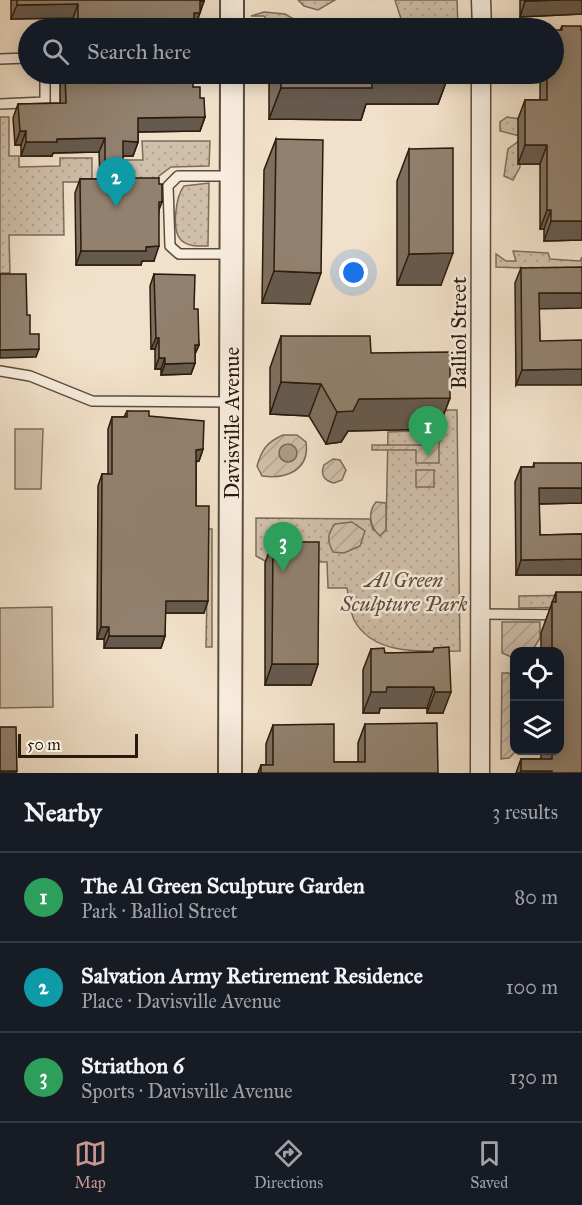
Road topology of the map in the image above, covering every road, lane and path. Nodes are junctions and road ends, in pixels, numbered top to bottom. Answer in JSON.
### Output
{"nodes":[{"id":1,"x":232,"y":0,"type":"edge"},
{"id":2,"x":481,"y":0,"type":"edge"},
{"id":3,"x":232,"y":18,"type":"edge"},
{"id":4,"x":482,"y":18,"type":"edge"},
{"id":5,"x":18,"y":58,"type":"edge"},
{"id":6,"x":0,"y":59,"type":"edge"},
{"id":7,"x":45,"y":84,"type":"edge"},
{"id":8,"x":232,"y":84,"type":"edge"},
{"id":9,"x":481,"y":84,"type":"edge"},
{"id":10,"x":0,"y":104,"type":"edge"},
{"id":11,"x":233,"y":176,"type":"junction"},
{"id":12,"x":232,"y":254,"type":"junction"},
{"id":13,"x":0,"y":371,"type":"edge"},
{"id":14,"x":232,"y":402,"type":"junction"},
{"id":15,"x":481,"y":614,"type":"junction"},
{"id":16,"x":582,"y":615,"type":"edge"},
{"id":17,"x":230,"y":773,"type":"edge"},
{"id":18,"x":480,"y":773,"type":"edge"}],
"edges":[{"from":1,"to":3,"type":"street"},
{"from":2,"to":4,"type":"street"},
{"from":5,"to":6,"type":"lane"},
{"from":7,"to":10,"type":"lane"},
{"from":8,"to":11,"type":"street","name":"Davisville Avenue"},
{"from":9,"to":15,"type":"street","name":"Balliol Street"},
{"from":11,"to":12,"type":"street","name":"Davisville Avenue"},
{"from":11,"to":12,"type":"lane"},
{"from":12,"to":14,"type":"street","name":"Davisville Avenue"},
{"from":13,"to":14,"type":"lane"},
{"from":14,"to":17,"type":"street","name":"Davisville Avenue"},
{"from":15,"to":16,"type":"lane"},
{"from":15,"to":18,"type":"street","name":"Balliol Street"}]}
